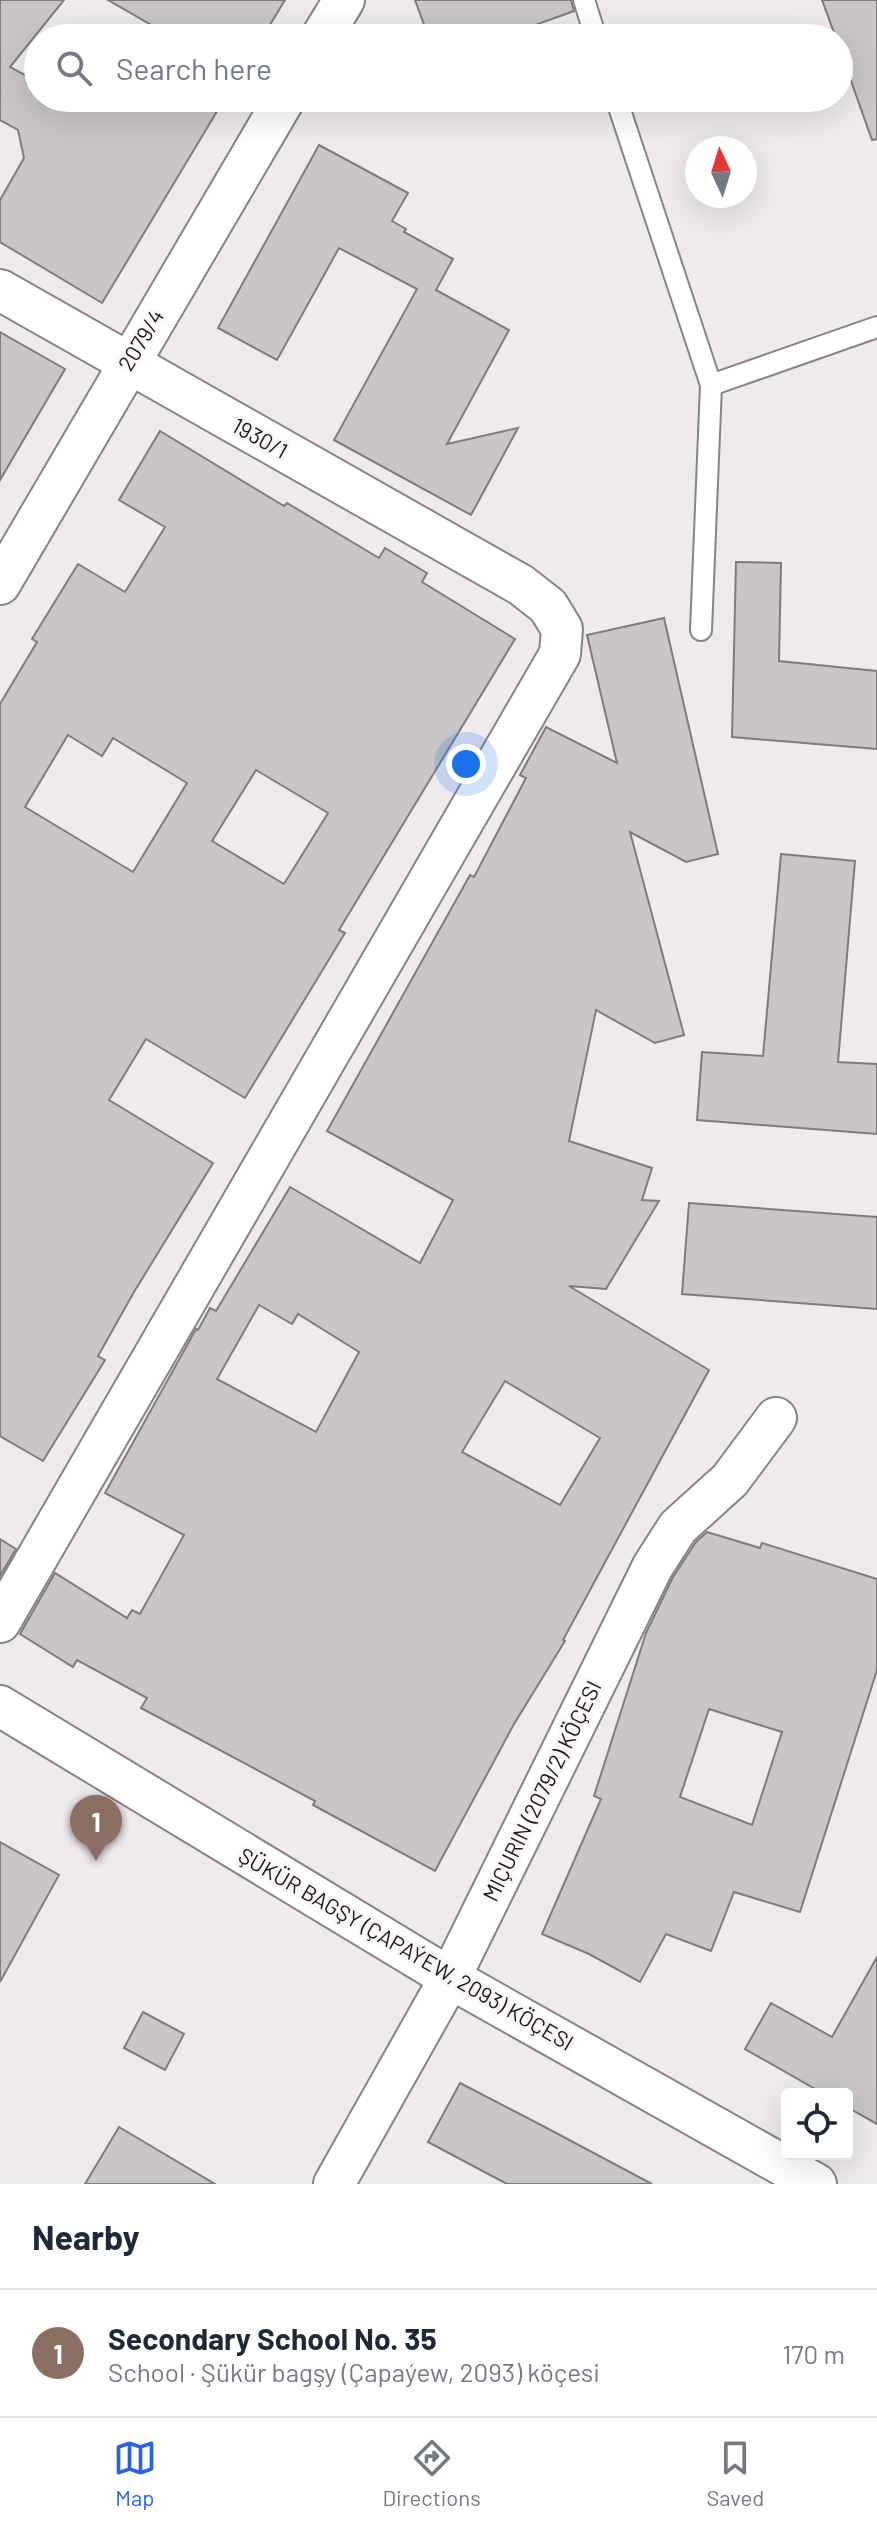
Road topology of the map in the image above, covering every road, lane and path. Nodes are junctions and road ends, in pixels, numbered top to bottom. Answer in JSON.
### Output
{"nodes":[{"id":1,"x":344,"y":0,"type":"edge"},
{"id":2,"x":584,"y":0,"type":"edge"},
{"id":3,"x":329,"y":24,"type":"edge"},
{"id":4,"x":592,"y":24,"type":"edge"},
{"id":5,"x":277,"y":112,"type":"edge"},
{"id":6,"x":621,"y":112,"type":"edge"},
{"id":7,"x":0,"y":290,"type":"edge"},
{"id":8,"x":877,"y":327,"type":"edge"},
{"id":9,"x":128,"y":363,"type":"junction"},
{"id":10,"x":711,"y":385,"type":"junction"},
{"id":11,"x":0,"y":584,"type":"edge"},
{"id":12,"x":701,"y":630,"type":"dead end"},
{"id":13,"x":776,"y":1418,"type":"dead end"},
{"id":14,"x":0,"y":1622,"type":"edge"},
{"id":15,"x":0,"y":1706,"type":"edge"},
{"id":16,"x":450,"y":1978,"type":"junction"},
{"id":17,"x":334,"y":2184,"type":"edge"},
{"id":18,"x":816,"y":2184,"type":"edge"}],
"edges":[{"from":1,"to":3,"type":"street"},
{"from":2,"to":4,"type":"lane"},
{"from":5,"to":9,"type":"street","name":"2079/4","number":"2079/4"},
{"from":6,"to":10,"type":"lane"},
{"from":7,"to":9,"type":"street","name":"1930/1"},
{"from":8,"to":10,"type":"lane"},
{"from":9,"to":11,"type":"street","name":"2079/4","number":"2079/4"},
{"from":9,"to":14,"type":"street","name":"1930/1"},
{"from":10,"to":12,"type":"lane"},
{"from":13,"to":16,"type":"street","name":"MIÇURIN (2079/2) KÖÇESI"},
{"from":15,"to":16,"type":"street","name":"ŞÜKÜR BAGŞY (ÇAPAÝEW, 2093) KÖÇESI"},
{"from":16,"to":17,"type":"street","name":"MIÇURIN (2079/2) KÖÇESI"},
{"from":16,"to":18,"type":"street","name":"ŞÜKÜR BAGŞY (ÇAPAÝEW, 2093) KÖÇESI"}]}
